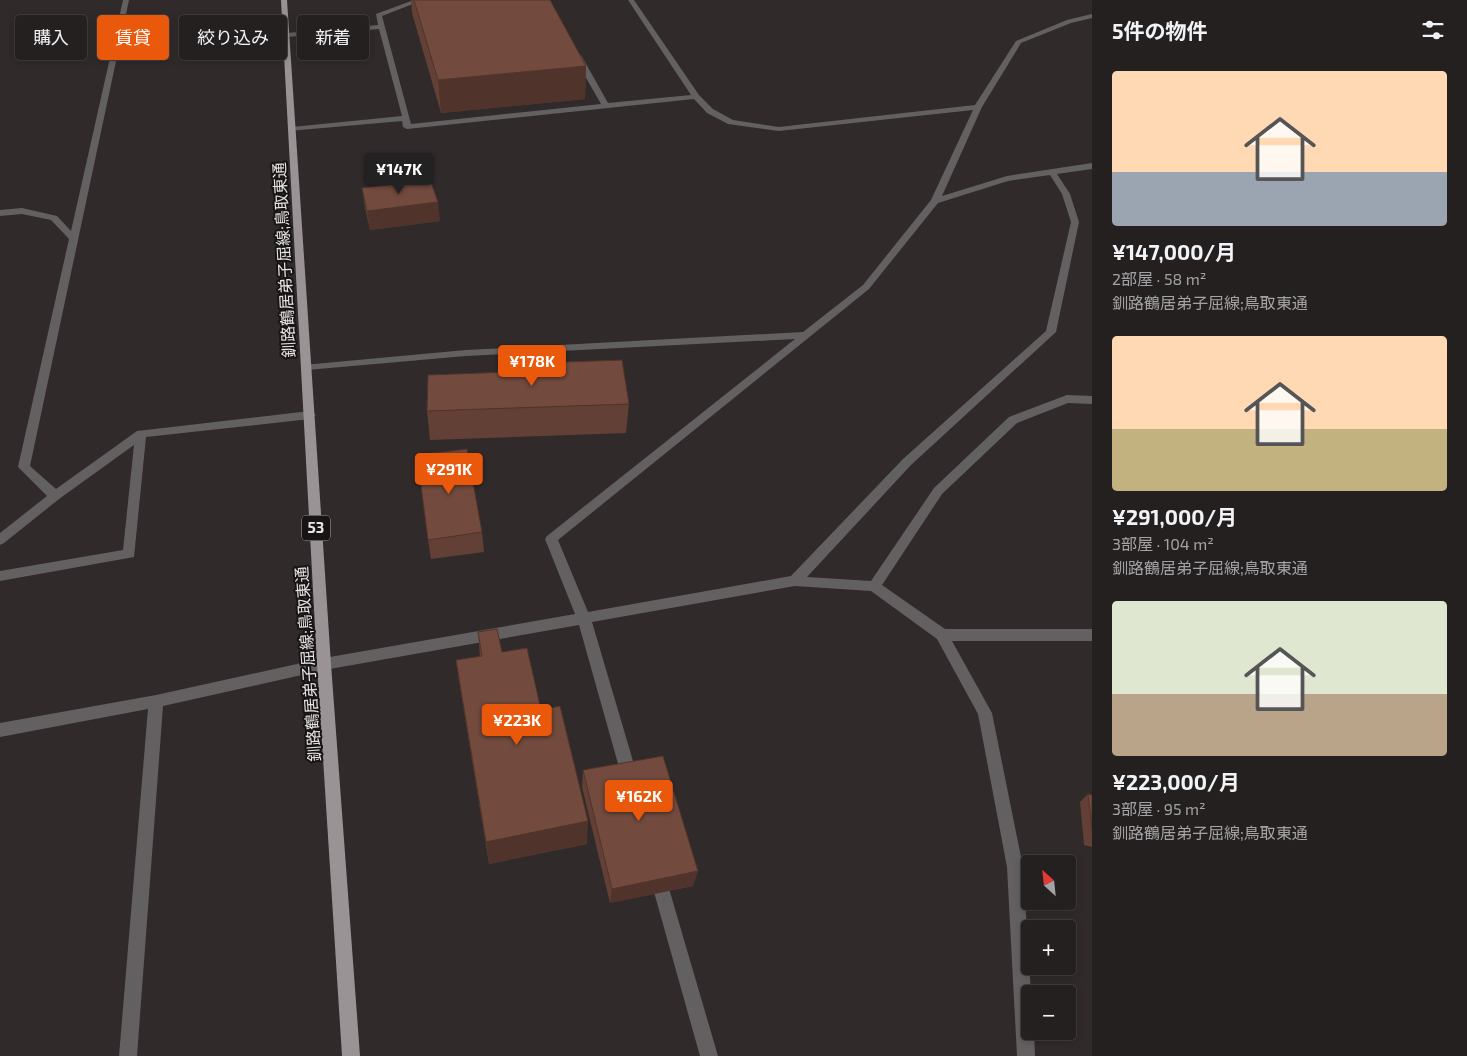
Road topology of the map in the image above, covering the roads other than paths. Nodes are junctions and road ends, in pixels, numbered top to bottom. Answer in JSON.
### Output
{"nodes":[{"id":1,"x":126,"y":0,"type":"edge"},
{"id":2,"x":284,"y":0,"type":"edge"},
{"id":3,"x":420,"y":0,"type":"edge"},
{"id":4,"x":631,"y":0,"type":"edge"},
{"id":5,"x":285,"y":15,"type":"edge"},
{"id":6,"x":1092,"y":16,"type":"edge"},
{"id":7,"x":382,"y":27,"type":"junction"},
{"id":8,"x":287,"y":36,"type":"joint"},
{"id":9,"x":574,"y":49,"type":"edge"},
{"id":10,"x":696,"y":97,"type":"junction"},
{"id":11,"x":606,"y":106,"type":"junction"},
{"id":12,"x":978,"y":107,"type":"junction"},
{"id":13,"x":406,"y":118,"type":"junction"},
{"id":14,"x":292,"y":129,"type":"junction"},
{"id":15,"x":1092,"y":166,"type":"edge"},
{"id":16,"x":1052,"y":172,"type":"junction"},
{"id":17,"x":935,"y":201,"type":"junction"},
{"id":18,"x":0,"y":213,"type":"edge"},
{"id":19,"x":74,"y":238,"type":"junction"},
{"id":20,"x":807,"y":335,"type":"junction"},
{"id":21,"x":307,"y":367,"type":"junction"},
{"id":22,"x":1092,"y":400,"type":"edge"},
{"id":23,"x":310,"y":415,"type":"junction"},
{"id":24,"x":141,"y":434,"type":"junction"},
{"id":25,"x":55,"y":496,"type":"junction"},
{"id":26,"x":0,"y":540,"type":"edge"},
{"id":27,"x":0,"y":576,"type":"edge"},
{"id":28,"x":795,"y":580,"type":"junction"},
{"id":29,"x":874,"y":586,"type":"junction"},
{"id":30,"x":584,"y":619,"type":"junction"},
{"id":31,"x":1092,"y":635,"type":"edge"},
{"id":32,"x":942,"y":636,"type":"junction"},
{"id":33,"x":324,"y":664,"type":"junction"},
{"id":34,"x":156,"y":701,"type":"junction"},
{"id":35,"x":0,"y":730,"type":"edge"},
{"id":36,"x":630,"y":778,"type":"edge"},
{"id":37,"x":662,"y":892,"type":"edge"},
{"id":38,"x":128,"y":1056,"type":"edge"},
{"id":39,"x":351,"y":1056,"type":"edge"},
{"id":40,"x":709,"y":1056,"type":"edge"},
{"id":41,"x":1026,"y":1056,"type":"edge"}],
"edges":[{"from":1,"to":19,"type":"lane"},
{"from":2,"to":5,"type":"main road","name":"釧路鶴居弟子屈線;鳥取東通","number":"53"},
{"from":3,"to":7,"type":"lane"},
{"from":4,"to":10,"type":"lane"},
{"from":6,"to":12,"type":"lane"},
{"from":7,"to":8,"type":"lane"},
{"from":7,"to":13,"type":"lane"},
{"from":8,"to":14,"type":"main road","name":"釧路鶴居弟子屈線;鳥取東通","number":"53"},
{"from":9,"to":11,"type":"lane"},
{"from":10,"to":11,"type":"lane"},
{"from":10,"to":12,"type":"lane"},
{"from":11,"to":13,"type":"lane"},
{"from":12,"to":17,"type":"lane"},
{"from":13,"to":14,"type":"lane"},
{"from":14,"to":21,"type":"main road","name":"釧路鶴居弟子屈線;鳥取東通","number":"53"},
{"from":15,"to":16,"type":"lane"},
{"from":16,"to":17,"type":"lane"},
{"from":16,"to":28,"type":"lane"},
{"from":17,"to":20,"type":"lane"},
{"from":18,"to":19,"type":"lane"},
{"from":19,"to":25,"type":"lane"},
{"from":20,"to":21,"type":"lane"},
{"from":20,"to":30,"type":"lane"},
{"from":21,"to":23,"type":"main road","name":"釧路鶴居弟子屈線;鳥取東通","number":"53"},
{"from":22,"to":29,"type":"lane"},
{"from":23,"to":24,"type":"lane"},
{"from":23,"to":33,"type":"main road","name":"釧路鶴居弟子屈線;鳥取東通","number":"53"},
{"from":24,"to":25,"type":"lane"},
{"from":24,"to":27,"type":"lane"},
{"from":25,"to":26,"type":"lane"},
{"from":28,"to":29,"type":"lane"},
{"from":28,"to":30,"type":"lane"},
{"from":29,"to":32,"type":"lane"},
{"from":30,"to":33,"type":"lane"},
{"from":30,"to":36,"type":"lane"},
{"from":31,"to":32,"type":"lane"},
{"from":32,"to":41,"type":"lane"},
{"from":33,"to":34,"type":"lane"},
{"from":33,"to":39,"type":"main road","name":"釧路鶴居弟子屈線;鳥取東通","number":"53"},
{"from":34,"to":35,"type":"lane"},
{"from":34,"to":38,"type":"lane"},
{"from":37,"to":40,"type":"lane"}]}
